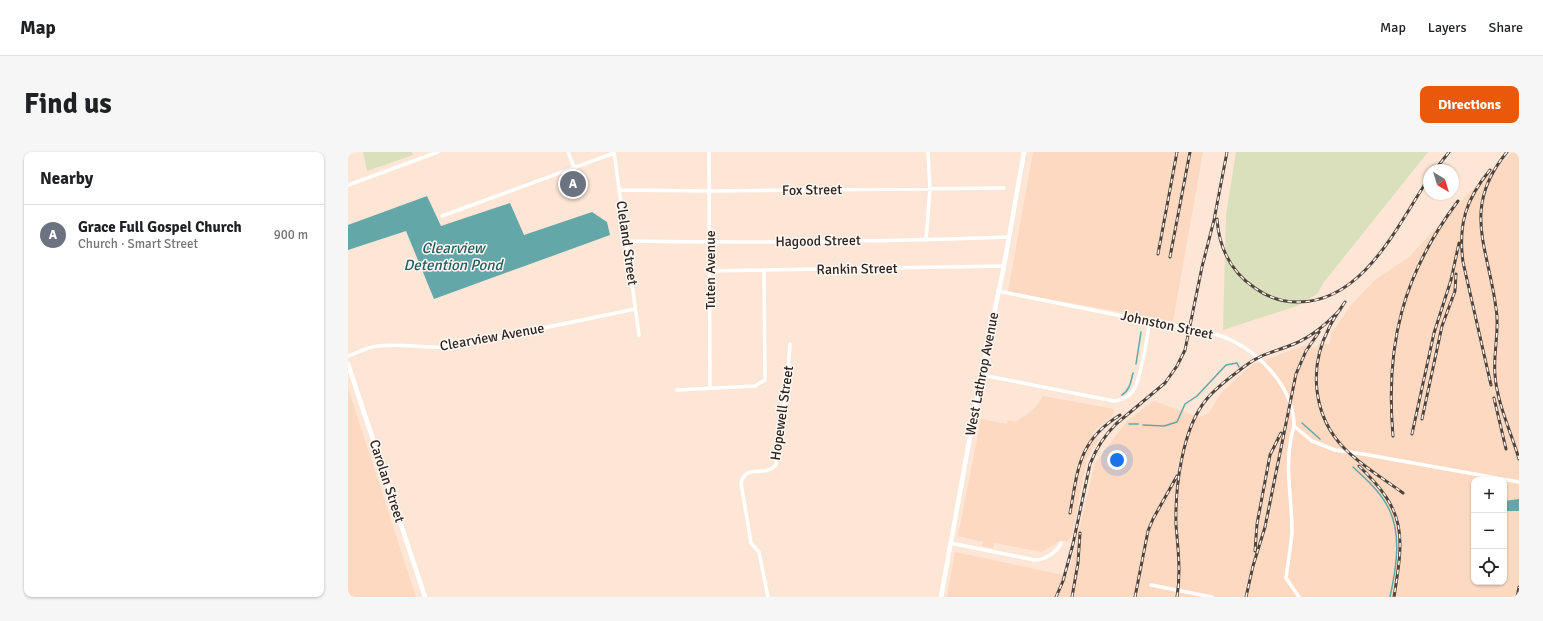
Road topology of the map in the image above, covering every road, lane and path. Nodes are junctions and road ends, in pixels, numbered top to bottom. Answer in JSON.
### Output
{"nodes":[{"id":1,"x":438,"y":152,"type":"edge"},
{"id":2,"x":568,"y":152,"type":"edge"},
{"id":3,"x":614,"y":152,"type":"edge"},
{"id":4,"x":709,"y":152,"type":"edge"},
{"id":5,"x":928,"y":152,"type":"edge"},
{"id":6,"x":1024,"y":152,"type":"edge"},
{"id":7,"x":574,"y":167,"type":"junction"},
{"id":8,"x":348,"y":185,"type":"edge"},
{"id":9,"x":1004,"y":188,"type":"dead end"},
{"id":10,"x":930,"y":189,"type":"junction"},
{"id":11,"x":619,"y":190,"type":"junction"},
{"id":12,"x":710,"y":191,"type":"junction"},
{"id":13,"x":442,"y":216,"type":"dead end"},
{"id":14,"x":1009,"y":237,"type":"junction"},
{"id":15,"x":926,"y":240,"type":"junction"},
{"id":16,"x":626,"y":241,"type":"junction"},
{"id":17,"x":710,"y":242,"type":"junction"},
{"id":18,"x":1004,"y":266,"type":"junction"},
{"id":19,"x":764,"y":270,"type":"junction"},
{"id":20,"x":710,"y":271,"type":"junction"},
{"id":21,"x":998,"y":290,"type":"junction"},
{"id":22,"x":636,"y":309,"type":"junction"},
{"id":23,"x":1150,"y":321,"type":"junction"},
{"id":24,"x":639,"y":335,"type":"dead end"},
{"id":25,"x":790,"y":344,"type":"dead end"},
{"id":26,"x":348,"y":356,"type":"edge"},
{"id":27,"x":348,"y":364,"type":"edge"},
{"id":28,"x":982,"y":375,"type":"junction"},
{"id":29,"x":710,"y":388,"type":"junction"},
{"id":30,"x":677,"y":390,"type":"dead end"},
{"id":31,"x":1294,"y":426,"type":"junction"},
{"id":32,"x":1519,"y":482,"type":"edge"},
{"id":33,"x":950,"y":543,"type":"junction"},
{"id":34,"x":1061,"y":543,"type":"dead end"},
{"id":35,"x":1151,"y":585,"type":"dead end"},
{"id":36,"x":425,"y":597,"type":"edge"},
{"id":37,"x":768,"y":597,"type":"edge"},
{"id":38,"x":941,"y":597,"type":"edge"},
{"id":39,"x":1212,"y":597,"type":"edge"},
{"id":40,"x":1299,"y":597,"type":"edge"}],
"edges":[{"from":1,"to":8,"type":"street"},
{"from":2,"to":7,"type":"street"},
{"from":3,"to":7,"type":"street"},
{"from":3,"to":11,"type":"street","name":"Cleland Street"},
{"from":4,"to":12,"type":"street","name":"Tuten Avenue"},
{"from":5,"to":10,"type":"street"},
{"from":6,"to":14,"type":"street","name":"West Lathrop Avenue"},
{"from":7,"to":13,"type":"street"},
{"from":9,"to":10,"type":"street","name":"Fox Street"},
{"from":10,"to":12,"type":"street","name":"Fox Street"},
{"from":10,"to":15,"type":"street"},
{"from":11,"to":12,"type":"street","name":"Fox Street"},
{"from":11,"to":16,"type":"street","name":"Cleland Street"},
{"from":12,"to":17,"type":"street","name":"Tuten Avenue"},
{"from":14,"to":15,"type":"street","name":"Hagood Street"},
{"from":14,"to":18,"type":"street","name":"West Lathrop Avenue"},
{"from":15,"to":17,"type":"street","name":"Hagood Street"},
{"from":16,"to":17,"type":"street","name":"Hagood Street"},
{"from":16,"to":22,"type":"street","name":"Cleland Street"},
{"from":17,"to":20,"type":"street","name":"Tuten Avenue"},
{"from":18,"to":19,"type":"street","name":"Rankin Street"},
{"from":18,"to":21,"type":"street","name":"West Lathrop Avenue"},
{"from":19,"to":20,"type":"street","name":"Rankin Street"},
{"from":19,"to":29,"type":"street","name":"Hopewell Street"},
{"from":20,"to":29,"type":"street","name":"Tuten Avenue"},
{"from":21,"to":23,"type":"street","name":"Johnston Street"},
{"from":21,"to":28,"type":"street","name":"West Lathrop Avenue"},
{"from":22,"to":24,"type":"street","name":"Cleland Street"},
{"from":22,"to":26,"type":"street","name":"Clearview Avenue"},
{"from":23,"to":28,"type":"street"},
{"from":23,"to":31,"type":"street","name":"Johnston Street"},
{"from":25,"to":37,"type":"street","name":"Hopewell Street"},
{"from":27,"to":36,"type":"street","name":"Carolan Street"},
{"from":28,"to":33,"type":"street","name":"West Lathrop Avenue"},
{"from":29,"to":30,"type":"street"},
{"from":31,"to":32,"type":"street"},
{"from":31,"to":40,"type":"street","name":"Johnston Street"},
{"from":33,"to":34,"type":"street"},
{"from":33,"to":38,"type":"street","name":"West Lathrop Avenue"},
{"from":35,"to":39,"type":"street"}]}
